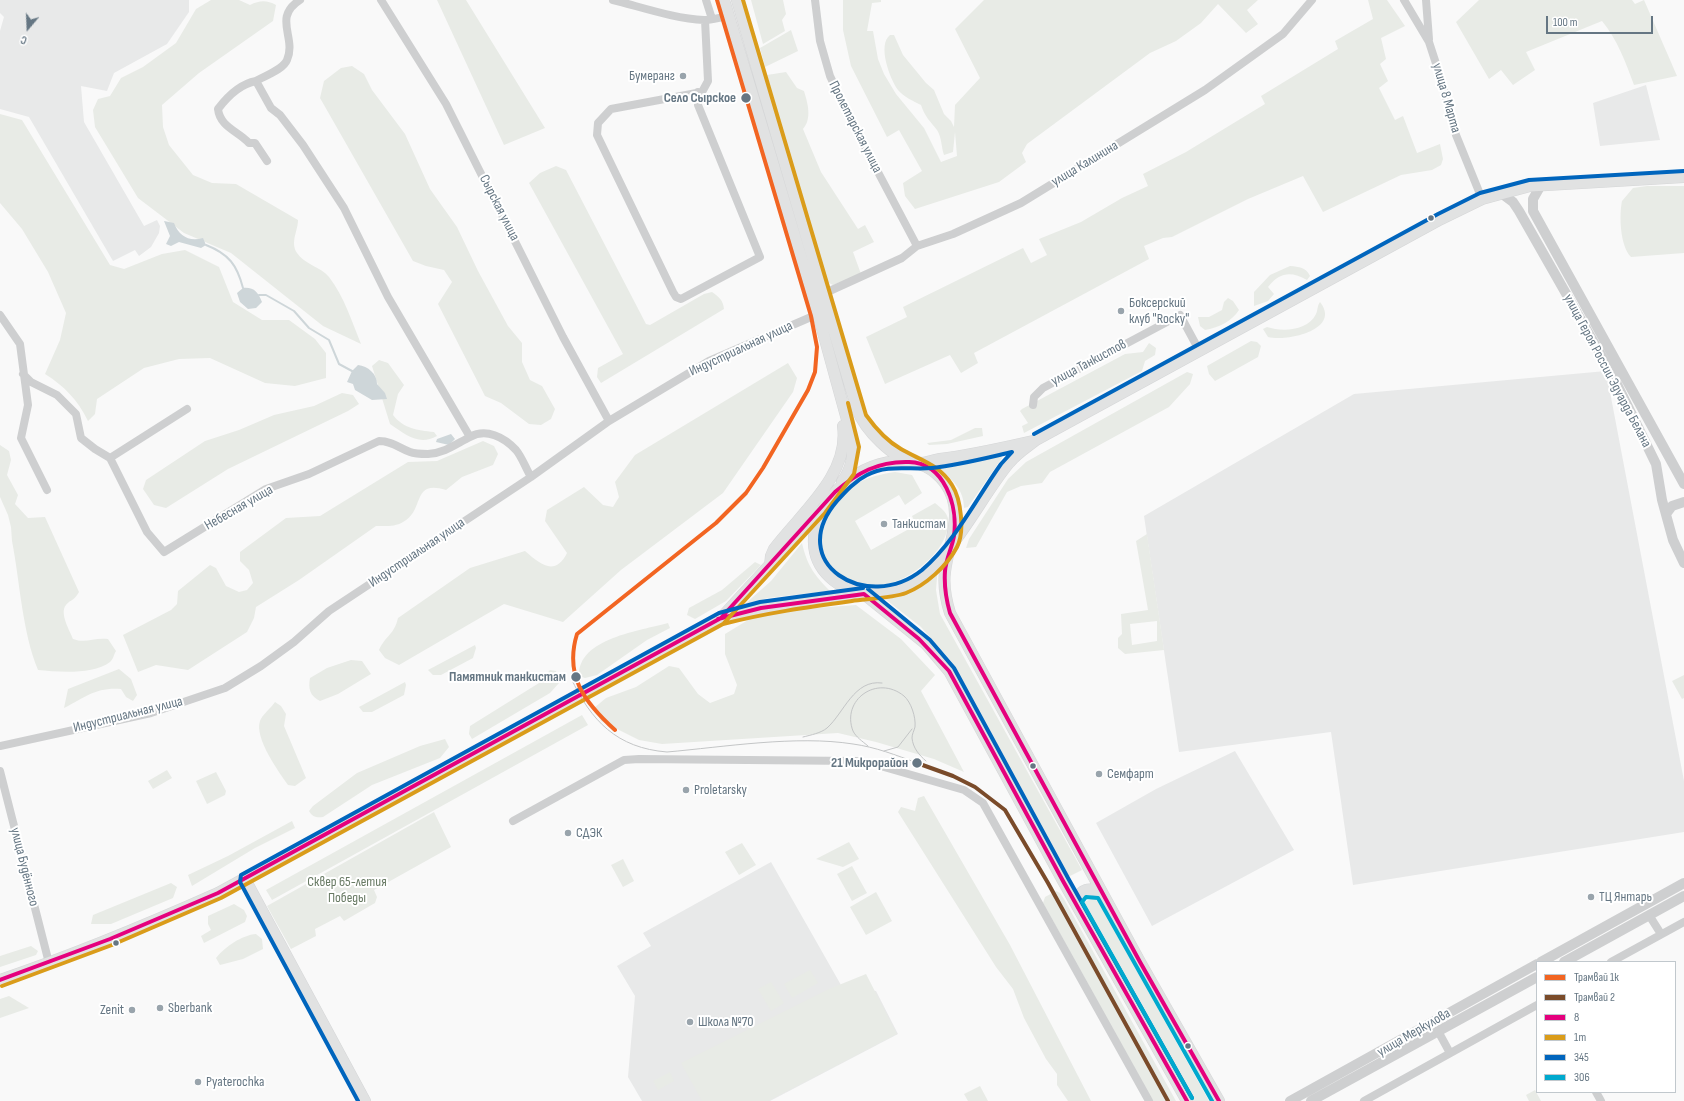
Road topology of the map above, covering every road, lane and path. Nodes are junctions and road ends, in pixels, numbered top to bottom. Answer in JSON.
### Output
{"nodes":[{"id":1,"x":300,"y":0,"type":"edge"},
{"id":2,"x":381,"y":0,"type":"edge"},
{"id":3,"x":613,"y":0,"type":"edge"},
{"id":4,"x":706,"y":0,"type":"edge"},
{"id":5,"x":724,"y":0,"type":"edge"},
{"id":6,"x":737,"y":0,"type":"edge"},
{"id":7,"x":815,"y":0,"type":"edge"},
{"id":8,"x":1312,"y":0,"type":"edge"},
{"id":9,"x":1404,"y":0,"type":"edge"},
{"id":10,"x":1426,"y":0,"type":"edge"},
{"id":11,"x":729,"y":16,"type":"junction"},
{"id":12,"x":709,"y":19,"type":"junction"},
{"id":13,"x":1429,"y":42,"type":"junction"},
{"id":14,"x":256,"y":81,"type":"junction"},
{"id":15,"x":698,"y":92,"type":"junction"},
{"id":16,"x":267,"y":161,"type":"dead end"},
{"id":17,"x":1684,"y":177,"type":"edge"},
{"id":18,"x":1541,"y":185,"type":"junction"},
{"id":19,"x":1501,"y":194,"type":"junction"},
{"id":20,"x":1482,"y":199,"type":"junction"},
{"id":21,"x":917,"y":246,"type":"junction"},
{"id":22,"x":823,"y":294,"type":"junction"},
{"id":23,"x":818,"y":314,"type":"junction"},
{"id":24,"x":0,"y":315,"type":"edge"},
{"id":25,"x":1200,"y":352,"type":"junction"},
{"id":26,"x":23,"y":374,"type":"junction"},
{"id":27,"x":836,"y":382,"type":"junction"},
{"id":28,"x":1033,"y":405,"type":"dead end"},
{"id":29,"x":187,"y":409,"type":"dead end"},
{"id":30,"x":609,"y":421,"type":"junction"},
{"id":31,"x":470,"y":437,"type":"junction"},
{"id":32,"x":1036,"y":440,"type":"junction"},
{"id":33,"x":110,"y":458,"type":"junction"},
{"id":34,"x":916,"y":463,"type":"junction"},
{"id":35,"x":531,"y":477,"type":"junction"},
{"id":36,"x":1684,"y":484,"type":"edge"},
{"id":37,"x":46,"y":490,"type":"dead end"},
{"id":38,"x":835,"y":492,"type":"junction"},
{"id":39,"x":1684,"y":502,"type":"edge"},
{"id":40,"x":821,"y":509,"type":"junction"},
{"id":41,"x":1666,"y":514,"type":"junction"},
{"id":42,"x":952,"y":543,"type":"junction"},
{"id":43,"x":1684,"y":563,"type":"edge"},
{"id":44,"x":770,"y":565,"type":"junction"},
{"id":45,"x":864,"y":594,"type":"junction"},
{"id":46,"x":721,"y":618,"type":"junction"},
{"id":47,"x":0,"y":746,"type":"edge"},
{"id":48,"x":0,"y":771,"type":"edge"},
{"id":49,"x":513,"y":821,"type":"dead end"},
{"id":50,"x":245,"y":879,"type":"junction"},
{"id":51,"x":1684,"y":883,"type":"edge"},
{"id":52,"x":1102,"y":893,"type":"junction"},
{"id":53,"x":1684,"y":896,"type":"edge"},
{"id":54,"x":1075,"y":902,"type":"junction"},
{"id":55,"x":1649,"y":915,"type":"junction"},
{"id":56,"x":1684,"y":922,"type":"edge"},
{"id":57,"x":1661,"y":934,"type":"junction"},
{"id":58,"x":1543,"y":961,"type":"edge"},
{"id":59,"x":1566,"y":961,"type":"edge"},
{"id":60,"x":1613,"y":961,"type":"edge"},
{"id":61,"x":49,"y":964,"type":"junction"},
{"id":62,"x":1536,"y":965,"type":"edge"},
{"id":63,"x":1536,"y":978,"type":"edge"},
{"id":64,"x":0,"y":980,"type":"edge"},
{"id":65,"x":1536,"y":1006,"type":"edge"},
{"id":66,"x":1438,"y":1032,"type":"junction"},
{"id":67,"x":1450,"y":1053,"type":"junction"},
{"id":68,"x":365,"y":1101,"type":"edge"},
{"id":69,"x":1148,"y":1101,"type":"edge"},
{"id":70,"x":1187,"y":1101,"type":"edge"},
{"id":71,"x":1219,"y":1101,"type":"edge"},
{"id":72,"x":1290,"y":1101,"type":"edge"},
{"id":73,"x":1311,"y":1101,"type":"edge"},
{"id":74,"x":1364,"y":1101,"type":"edge"}],
"edges":[{"from":1,"to":14,"type":"street"},
{"from":2,"to":30,"type":"street","name":"Сырская улица"},
{"from":3,"to":12,"type":"street"},
{"from":4,"to":12,"type":"street"},
{"from":5,"to":11,"type":"main road"},
{"from":6,"to":22,"type":"main road"},
{"from":7,"to":21,"type":"street","name":"Пролетарская улица"},
{"from":8,"to":21,"type":"street","name":"улица Калинина"},
{"from":9,"to":13,"type":"street","name":"улица 8 Марта"},
{"from":10,"to":13,"type":"street"},
{"from":11,"to":12,"type":"street"},
{"from":11,"to":23,"type":"main road"},
{"from":12,"to":15,"type":"street"},
{"from":13,"to":20,"type":"street","name":"улица 8 Марта"},
{"from":14,"to":16,"type":"street"},
{"from":14,"to":31,"type":"street"},
{"from":15,"to":15,"type":"street"},
{"from":17,"to":18,"type":"main road"},
{"from":18,"to":19,"type":"main road"},
{"from":18,"to":36,"type":"street","name":"улица Героя России Эдуарда Белана"},
{"from":19,"to":20,"type":"main road"},
{"from":19,"to":41,"type":"street","name":"улица Героя России Эдуарда Белана"},
{"from":20,"to":25,"type":"main road"},
{"from":21,"to":22,"type":"street","name":"улица Калинина"},
{"from":22,"to":34,"type":"main road"},
{"from":23,"to":27,"type":"main road"},
{"from":23,"to":30,"type":"street","name":"Индустриальная улица"},
{"from":24,"to":26,"type":"street"},
{"from":25,"to":28,"type":"street","name":"улица Танкистов"},
{"from":25,"to":32,"type":"main road"},
{"from":26,"to":33,"type":"street"},
{"from":26,"to":37,"type":"street"},
{"from":27,"to":38,"type":"main road"},
{"from":27,"to":44,"type":"main road"},
{"from":29,"to":33,"type":"street"},
{"from":30,"to":35,"type":"street","name":"Индустриальная улица"},
{"from":31,"to":33,"type":"street","name":"Небесная улица"},
{"from":31,"to":35,"type":"street","name":"Небесная улица"},
{"from":32,"to":34,"type":"main road"},
{"from":32,"to":42,"type":"main road"},
{"from":34,"to":38,"type":"main road"},
{"from":34,"to":42,"type":"main road"},
{"from":35,"to":47,"type":"street","name":"Индустриальная улица"},
{"from":38,"to":40,"type":"main road"},
{"from":39,"to":41,"type":"street"},
{"from":40,"to":44,"type":"main road"},
{"from":40,"to":45,"type":"main road"},
{"from":41,"to":43,"type":"street","name":"улица Героя России Эдуарда Белана"},
{"from":42,"to":45,"type":"main road"},
{"from":42,"to":52,"type":"main road"},
{"from":44,"to":46,"type":"main road"},
{"from":45,"to":46,"type":"main road"},
{"from":45,"to":54,"type":"main road"},
{"from":46,"to":50,"type":"main road"},
{"from":48,"to":61,"type":"street","name":"улица Будённого"},
{"from":49,"to":69,"type":"street"},
{"from":50,"to":61,"type":"main road"},
{"from":50,"to":68,"type":"main road"},
{"from":51,"to":58,"type":"street"},
{"from":52,"to":54,"type":"main road"},
{"from":52,"to":71,"type":"main road"},
{"from":53,"to":55,"type":"street"},
{"from":54,"to":70,"type":"main road"},
{"from":55,"to":57,"type":"street"},
{"from":55,"to":59,"type":"street"},
{"from":56,"to":57,"type":"street"},
{"from":57,"to":60,"type":"street"},
{"from":61,"to":64,"type":"main road"},
{"from":62,"to":72,"type":"street","name":"улица Меркулова"},
{"from":63,"to":66,"type":"street","name":"улица Меркулова"},
{"from":65,"to":67,"type":"street"},
{"from":66,"to":67,"type":"street"},
{"from":66,"to":73,"type":"street","name":"улица Меркулова"},
{"from":67,"to":74,"type":"street"}]}
